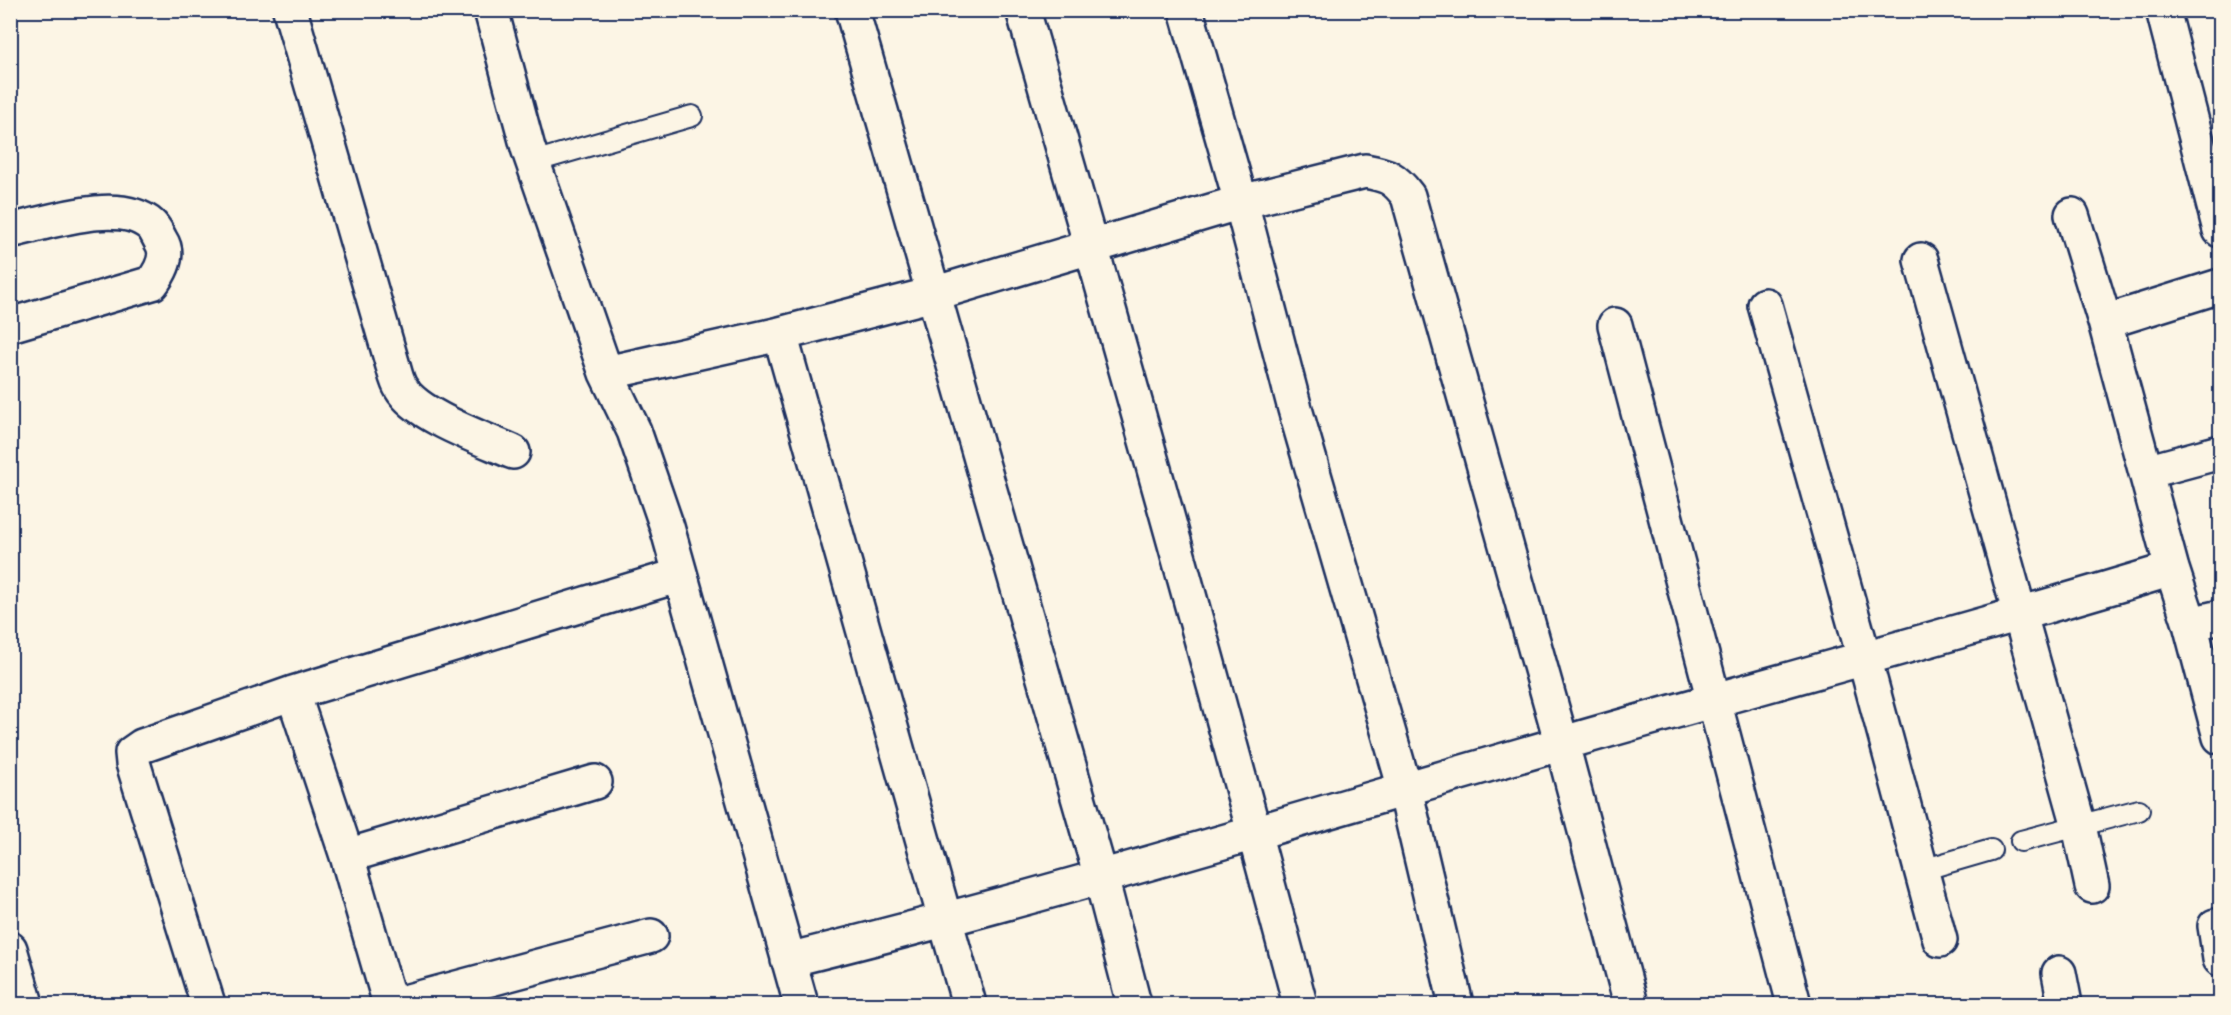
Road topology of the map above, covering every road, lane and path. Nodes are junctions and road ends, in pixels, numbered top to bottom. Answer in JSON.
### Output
{"nodes":[{"id":1,"x":290,"y":10,"type":"edge"},
{"id":2,"x":491,"y":10,"type":"edge"},
{"id":3,"x":852,"y":10,"type":"edge"},
{"id":4,"x":1023,"y":10,"type":"edge"},
{"id":5,"x":1186,"y":10,"type":"edge"},
{"id":6,"x":2163,"y":10,"type":"edge"},
{"id":7,"x":692,"y":116,"type":"dead end"},
{"id":8,"x":533,"y":162,"type":"junction"},
{"id":9,"x":1241,"y":202,"type":"junction"},
{"id":10,"x":2072,"y":215,"type":"dead end"},
{"id":11,"x":2220,"y":230,"type":"edge"},
{"id":12,"x":10,"y":231,"type":"edge"},
{"id":13,"x":1091,"y":246,"type":"junction"},
{"id":14,"x":1921,"y":260,"type":"dead end"},
{"id":15,"x":2220,"y":286,"type":"edge"},
{"id":16,"x":933,"y":294,"type":"junction"},
{"id":17,"x":1765,"y":305,"type":"dead end"},
{"id":18,"x":2105,"y":322,"type":"junction"},
{"id":19,"x":10,"y":325,"type":"edge"},
{"id":20,"x":1615,"y":325,"type":"dead end"},
{"id":21,"x":780,"y":334,"type":"junction"},
{"id":22,"x":606,"y":374,"type":"junction"},
{"id":23,"x":513,"y":452,"type":"dead end"},
{"id":24,"x":2220,"y":452,"type":"edge"},
{"id":25,"x":2146,"y":472,"type":"junction"},
{"id":26,"x":2172,"y":568,"type":"junction"},
{"id":27,"x":680,"y":575,"type":"junction"},
{"id":28,"x":2020,"y":615,"type":"junction"},
{"id":29,"x":2205,"y":620,"type":"edge"},
{"id":30,"x":1864,"y":657,"type":"junction"},
{"id":31,"x":293,"y":693,"type":"junction"},
{"id":32,"x":1713,"y":701,"type":"junction"},
{"id":33,"x":2220,"y":737,"type":"edge"},
{"id":34,"x":1562,"y":744,"type":"junction"},
{"id":35,"x":595,"y":782,"type":"dead end"},
{"id":36,"x":1405,"y":789,"type":"junction"},
{"id":37,"x":2139,"y":810,"type":"dead end"},
{"id":38,"x":2079,"y":826,"type":"junction"},
{"id":39,"x":1254,"y":832,"type":"junction"},
{"id":40,"x":2021,"y":841,"type":"dead end"},
{"id":41,"x":1990,"y":850,"type":"dead end"},
{"id":42,"x":347,"y":856,"type":"junction"},
{"id":43,"x":1922,"y":870,"type":"junction"},
{"id":44,"x":1101,"y":877,"type":"junction"},
{"id":45,"x":2092,"y":886,"type":"dead end"},
{"id":46,"x":945,"y":921,"type":"junction"},
{"id":47,"x":2215,"y":926,"type":"dead end"},
{"id":48,"x":651,"y":936,"type":"dead end"},
{"id":49,"x":1940,"y":940,"type":"dead end"},
{"id":50,"x":10,"y":949,"type":"edge"},
{"id":51,"x":2220,"y":959,"type":"edge"},
{"id":52,"x":788,"y":960,"type":"junction"},
{"id":53,"x":2059,"y":973,"type":"dead end"},
{"id":54,"x":26,"y":1005,"type":"edge"},
{"id":55,"x":208,"y":1005,"type":"edge"},
{"id":56,"x":390,"y":1005,"type":"edge"},
{"id":57,"x":397,"y":1005,"type":"edge"},
{"id":58,"x":801,"y":1005,"type":"edge"},
{"id":59,"x":969,"y":1005,"type":"edge"},
{"id":60,"x":1134,"y":1005,"type":"edge"},
{"id":61,"x":1300,"y":1005,"type":"edge"},
{"id":62,"x":1456,"y":1005,"type":"edge"},
{"id":63,"x":1631,"y":1005,"type":"edge"},
{"id":64,"x":1794,"y":1005,"type":"edge"},
{"id":65,"x":2064,"y":1005,"type":"edge"}],
"edges":[{"from":1,"to":23,"type":"street"},
{"from":2,"to":8,"type":"street"},
{"from":3,"to":16,"type":"street"},
{"from":4,"to":13,"type":"street"},
{"from":5,"to":9,"type":"street"},
{"from":6,"to":11,"type":"street"},
{"from":7,"to":8,"type":"lane"},
{"from":8,"to":22,"type":"street"},
{"from":9,"to":13,"type":"street"},
{"from":9,"to":34,"type":"street"},
{"from":9,"to":36,"type":"street"},
{"from":10,"to":18,"type":"street"},
{"from":12,"to":19,"type":"street"},
{"from":13,"to":16,"type":"street"},
{"from":13,"to":39,"type":"street"},
{"from":14,"to":28,"type":"street"},
{"from":15,"to":18,"type":"street"},
{"from":16,"to":21,"type":"street"},
{"from":16,"to":44,"type":"street"},
{"from":17,"to":30,"type":"street"},
{"from":18,"to":25,"type":"street"},
{"from":20,"to":32,"type":"street"},
{"from":21,"to":22,"type":"street"},
{"from":21,"to":46,"type":"street"},
{"from":22,"to":27,"type":"street"},
{"from":24,"to":25,"type":"street"},
{"from":25,"to":26,"type":"street"},
{"from":26,"to":28,"type":"street"},
{"from":26,"to":29,"type":"street"},
{"from":27,"to":31,"type":"street"},
{"from":27,"to":52,"type":"street"},
{"from":28,"to":30,"type":"street"},
{"from":28,"to":38,"type":"street"},
{"from":29,"to":33,"type":"street"},
{"from":30,"to":32,"type":"street"},
{"from":30,"to":43,"type":"street"},
{"from":31,"to":42,"type":"street"},
{"from":31,"to":55,"type":"street"},
{"from":32,"to":34,"type":"street"},
{"from":32,"to":64,"type":"street"},
{"from":34,"to":36,"type":"street"},
{"from":34,"to":63,"type":"street"},
{"from":35,"to":42,"type":"street"},
{"from":36,"to":39,"type":"street"},
{"from":36,"to":62,"type":"street"},
{"from":37,"to":38,"type":"lane"},
{"from":38,"to":40,"type":"lane"},
{"from":38,"to":45,"type":"street"},
{"from":39,"to":44,"type":"street"},
{"from":39,"to":61,"type":"street"},
{"from":41,"to":43,"type":"lane"},
{"from":42,"to":56,"type":"street"},
{"from":43,"to":49,"type":"street"},
{"from":44,"to":46,"type":"street"},
{"from":44,"to":60,"type":"street"},
{"from":46,"to":52,"type":"street"},
{"from":46,"to":59,"type":"street"},
{"from":47,"to":51,"type":"street"},
{"from":48,"to":57,"type":"street"},
{"from":50,"to":54,"type":"street"},
{"from":52,"to":58,"type":"street"},
{"from":53,"to":65,"type":"street"}]}
